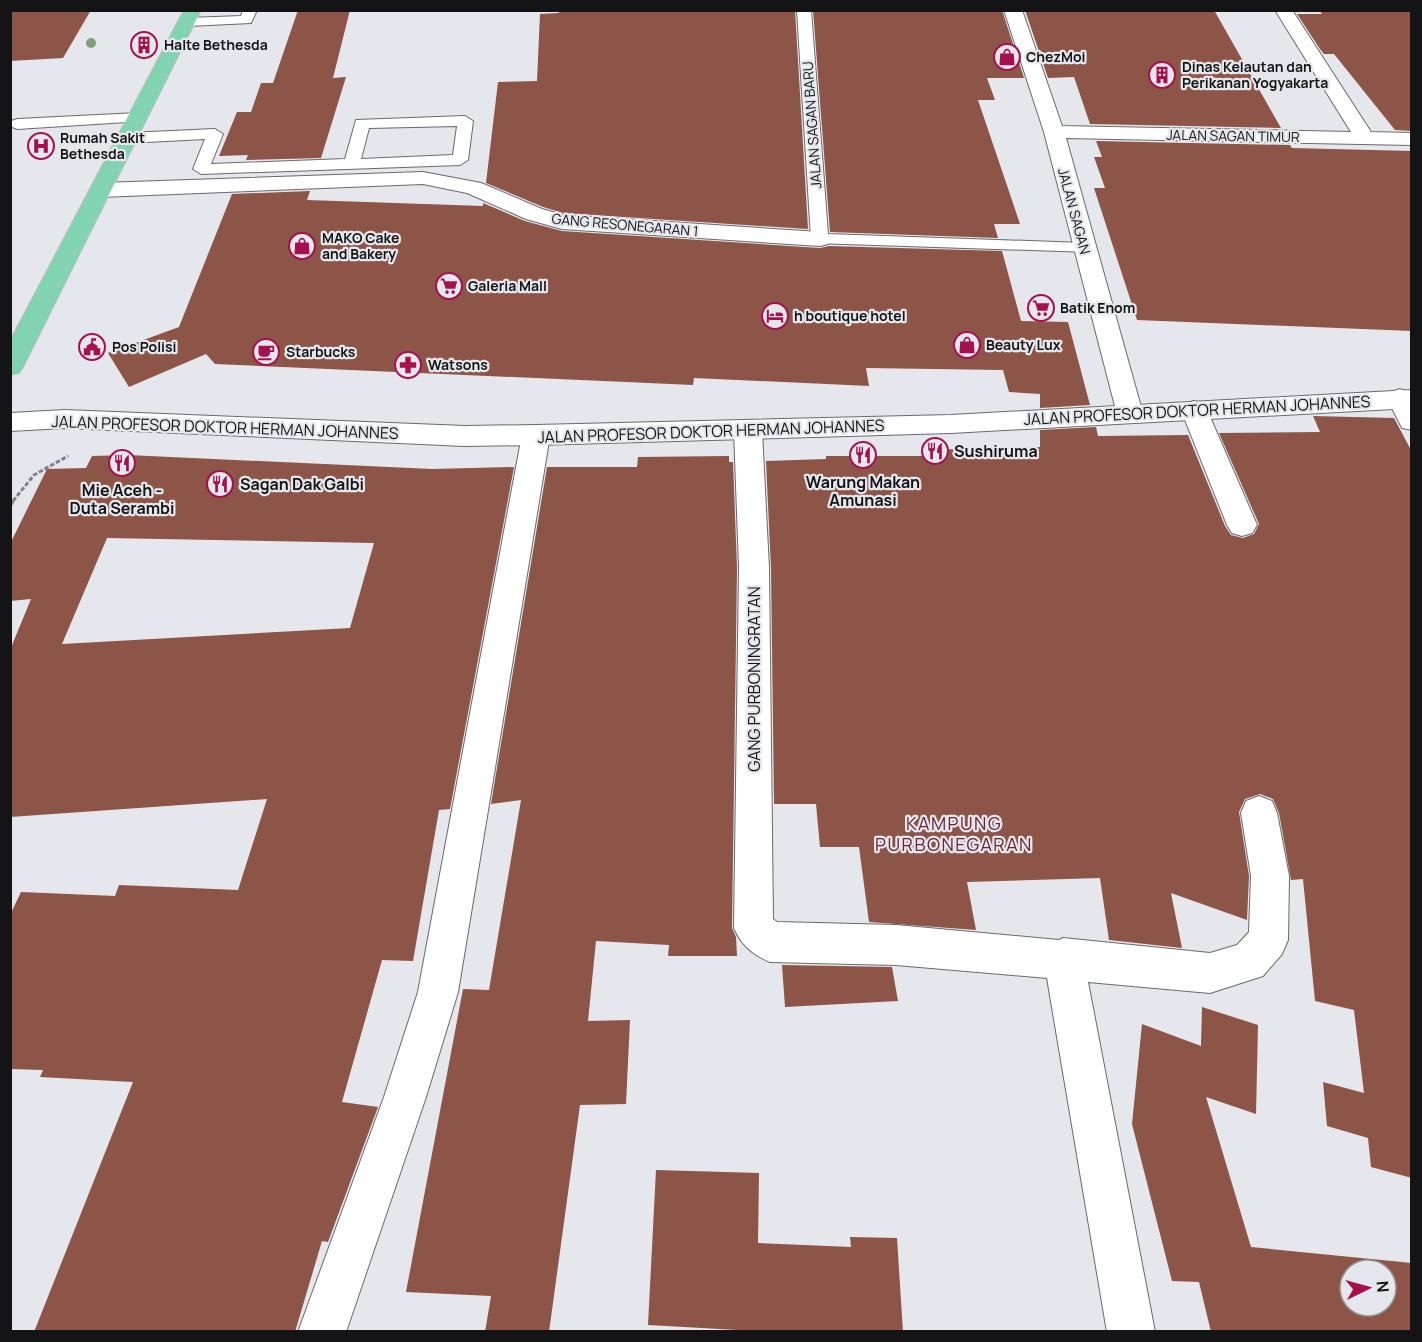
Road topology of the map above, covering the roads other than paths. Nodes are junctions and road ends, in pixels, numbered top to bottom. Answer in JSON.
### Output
{"nodes":[{"id":1,"x":250,"y":10,"type":"edge"},
{"id":2,"x":804,"y":10,"type":"edge"},
{"id":3,"x":1013,"y":10,"type":"edge"},
{"id":4,"x":1283,"y":10,"type":"edge"},
{"id":5,"x":190,"y":16,"type":"edge"},
{"id":6,"x":138,"y":118,"type":"junction"},
{"id":7,"x":17,"y":124,"type":"dead end"},
{"id":8,"x":1054,"y":132,"type":"junction"},
{"id":9,"x":128,"y":138,"type":"junction"},
{"id":10,"x":1365,"y":138,"type":"junction"},
{"id":11,"x":1412,"y":139,"type":"edge"},
{"id":12,"x":352,"y":164,"type":"junction"},
{"id":13,"x":101,"y":190,"type":"junction"},
{"id":14,"x":820,"y":239,"type":"junction"},
{"id":15,"x":1084,"y":248,"type":"junction"},
{"id":16,"x":10,"y":367,"type":"edge"},
{"id":17,"x":1408,"y":406,"type":"edge"},
{"id":18,"x":1194,"y":410,"type":"junction"},
{"id":19,"x":1130,"y":414,"type":"junction"},
{"id":20,"x":10,"y":422,"type":"edge"},
{"id":21,"x":748,"y":431,"type":"junction"},
{"id":22,"x":536,"y":435,"type":"junction"},
{"id":23,"x":1242,"y":525,"type":"dead end"},
{"id":24,"x":1259,"y":813,"type":"dead end"},
{"id":25,"x":1063,"y":958,"type":"junction"},
{"id":26,"x":322,"y":1332,"type":"edge"},
{"id":27,"x":1131,"y":1332,"type":"edge"}],
"edges":[{"from":1,"to":5,"type":"lane"},
{"from":2,"to":14,"type":"lane","name":"JALAN SAGAN BARU"},
{"from":3,"to":8,"type":"street","name":"JALAN SAGAN"},
{"from":4,"to":10,"type":"street"},
{"from":5,"to":6,"type":"main road"},
{"from":6,"to":7,"type":"lane"},
{"from":6,"to":9,"type":"main road"},
{"from":8,"to":10,"type":"street","name":"JALAN SAGAN TIMUR"},
{"from":8,"to":15,"type":"street","name":"JALAN SAGAN"},
{"from":9,"to":12,"type":"lane"},
{"from":9,"to":13,"type":"main road"},
{"from":10,"to":11,"type":"street","name":"JALAN SAGAN TIMUR"},
{"from":12,"to":12,"type":"lane"},
{"from":13,"to":14,"type":"street","name":"GANG RESONEGARAN 1"},
{"from":13,"to":16,"type":"main road"},
{"from":14,"to":15,"type":"lane","name":"GANG RESONEGARAN 1"},
{"from":15,"to":19,"type":"street","name":"JALAN SAGAN"},
{"from":17,"to":18,"type":"street","name":"JALAN PROFESOR DOKTOR HERMAN JOHANNES"},
{"from":18,"to":19,"type":"street","name":"JALAN PROFESOR DOKTOR HERMAN JOHANNES"},
{"from":18,"to":23,"type":"street"},
{"from":19,"to":21,"type":"street","name":"JALAN PROFESOR DOKTOR HERMAN JOHANNES"},
{"from":20,"to":22,"type":"street","name":"JALAN PROFESOR DOKTOR HERMAN JOHANNES"},
{"from":21,"to":22,"type":"street","name":"JALAN PROFESOR DOKTOR HERMAN JOHANNES"},
{"from":21,"to":25,"type":"street","name":"GANG PURBONINGRATAN"},
{"from":22,"to":26,"type":"street"},
{"from":24,"to":25,"type":"street"},
{"from":25,"to":27,"type":"street"}]}
